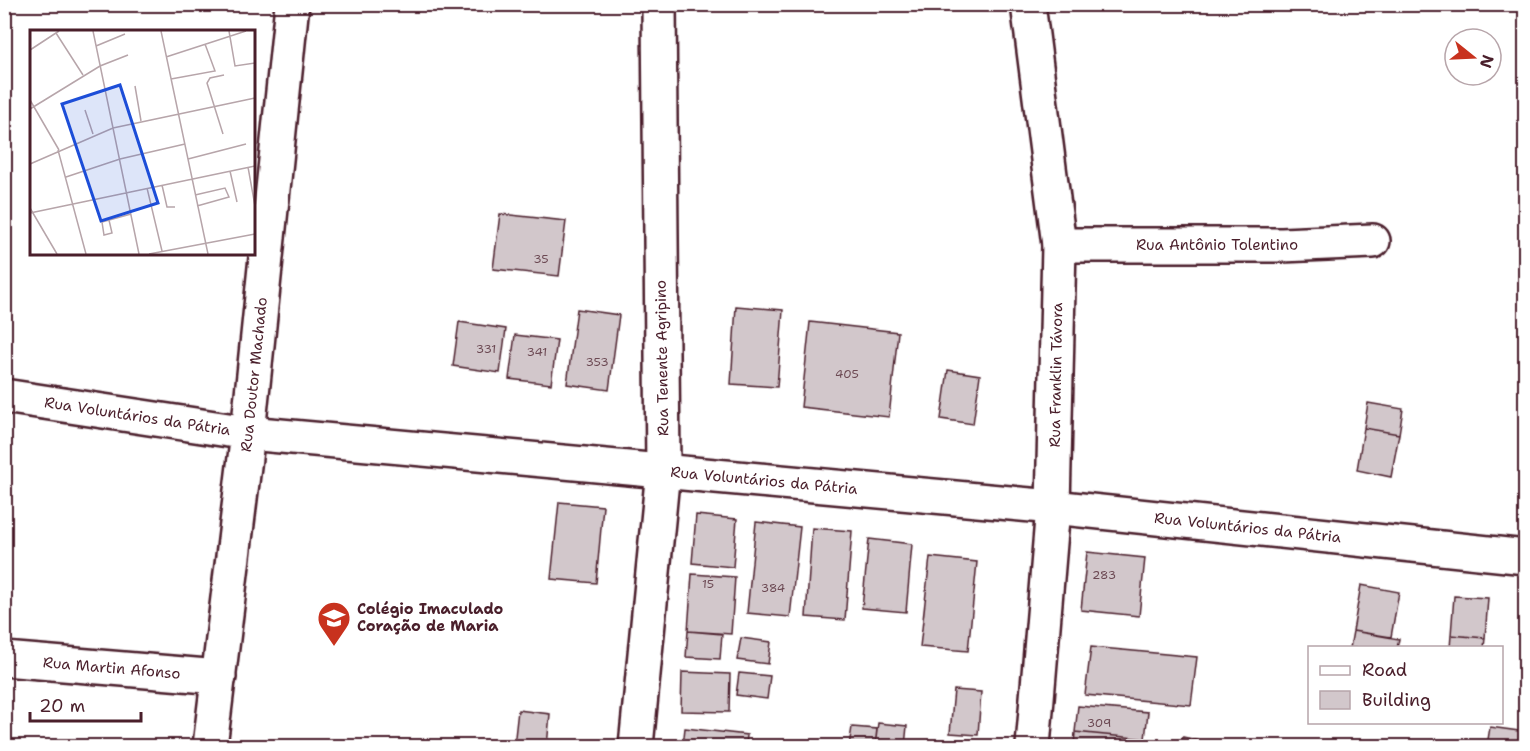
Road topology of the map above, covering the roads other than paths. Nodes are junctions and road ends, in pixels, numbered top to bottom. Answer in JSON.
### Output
{"nodes":[{"id":1,"x":292,"y":4,"type":"edge"},
{"id":2,"x":659,"y":4,"type":"edge"},
{"id":3,"x":1028,"y":4,"type":"edge"},
{"id":4,"x":1373,"y":241,"type":"dead end"},
{"id":5,"x":1059,"y":245,"type":"junction"},
{"id":6,"x":4,"y":396,"type":"edge"},
{"id":7,"x":248,"y":433,"type":"junction"},
{"id":8,"x":663,"y":470,"type":"junction"},
{"id":9,"x":1053,"y":507,"type":"junction"},
{"id":10,"x":1526,"y":557,"type":"edge"},
{"id":11,"x":4,"y":658,"type":"edge"},
{"id":12,"x":219,"y":677,"type":"junction"},
{"id":13,"x":210,"y":747,"type":"edge"},
{"id":14,"x":636,"y":747,"type":"edge"},
{"id":15,"x":1033,"y":747,"type":"edge"}],
"edges":[{"from":1,"to":7,"type":"street","name":"Rua Doutor Machado"},
{"from":2,"to":8,"type":"street","name":"Rua Tenente Agripino"},
{"from":3,"to":5,"type":"street","name":"Rua Franklin Távora"},
{"from":4,"to":5,"type":"street","name":"Rua Antônio Tolentino"},
{"from":5,"to":9,"type":"street","name":"Rua Franklin Távora"},
{"from":6,"to":7,"type":"street","name":"Rua Voluntários da Pátria"},
{"from":7,"to":8,"type":"street","name":"Rua Voluntários da Pátria"},
{"from":7,"to":12,"type":"street","name":"Rua Doutor Machado"},
{"from":8,"to":9,"type":"street","name":"Rua Voluntários da Pátria"},
{"from":8,"to":14,"type":"street","name":"Rua Tenente Agripino"},
{"from":9,"to":10,"type":"street","name":"Rua Voluntários da Pátria"},
{"from":9,"to":15,"type":"street","name":"Rua Franklin Távora"},
{"from":11,"to":12,"type":"street","name":"Rua Martin Afonso"},
{"from":12,"to":13,"type":"street","name":"Rua Doutor Machado"}]}
